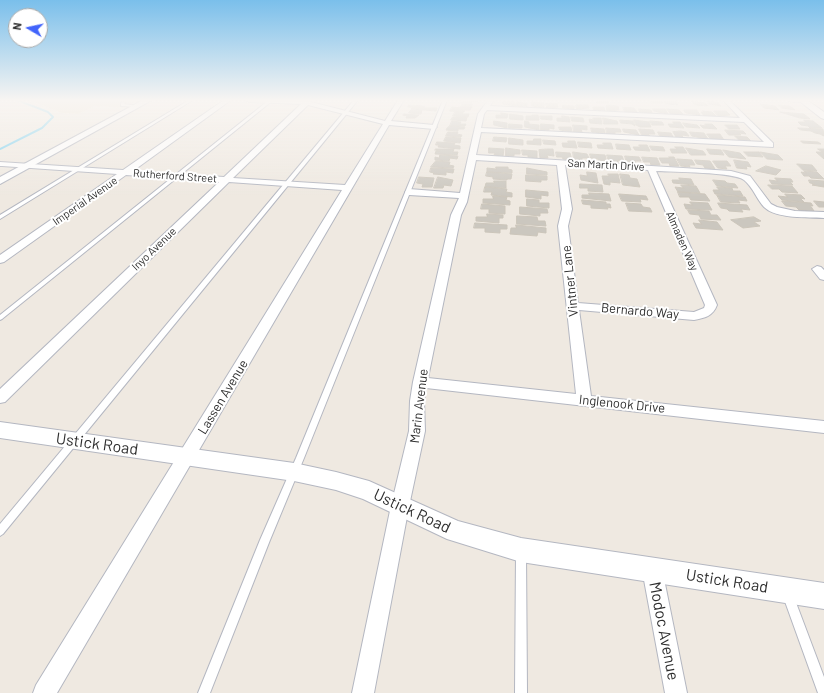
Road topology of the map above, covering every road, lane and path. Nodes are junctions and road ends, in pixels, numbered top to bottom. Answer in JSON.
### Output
{"nodes":[{"id":1,"x":85,"y":132,"type":"edge"},
{"id":2,"x":138,"y":132,"type":"edge"},
{"id":3,"x":182,"y":132,"type":"edge"},
{"id":4,"x":230,"y":132,"type":"edge"},
{"id":5,"x":275,"y":132,"type":"edge"},
{"id":6,"x":329,"y":132,"type":"edge"},
{"id":7,"x":380,"y":132,"type":"edge"},
{"id":8,"x":432,"y":132,"type":"edge"},
{"id":9,"x":476,"y":132,"type":"edge"},
{"id":10,"x":523,"y":132,"type":"edge"},
{"id":11,"x":758,"y":132,"type":"edge"},
{"id":12,"x":471,"y":158,"type":"junction"},
{"id":13,"x":561,"y":163,"type":"junction"},
{"id":14,"x":2,"y":164,"type":"dead end"},
{"id":15,"x":28,"y":166,"type":"junction"},
{"id":16,"x":651,"y":168,"type":"junction"},
{"id":17,"x":77,"y":169,"type":"junction"},
{"id":18,"x":125,"y":172,"type":"junction"},
{"id":19,"x":175,"y":176,"type":"junction"},
{"id":20,"x":226,"y":179,"type":"junction"},
{"id":21,"x":0,"y":181,"type":"edge"},
{"id":22,"x":286,"y":183,"type":"junction"},
{"id":23,"x":347,"y":188,"type":"junction"},
{"id":24,"x":408,"y":192,"type":"junction"},
{"id":25,"x":463,"y":196,"type":"junction"},
{"id":26,"x":824,"y":215,"type":"edge"},
{"id":27,"x":0,"y":217,"type":"edge"},
{"id":28,"x":0,"y":260,"type":"edge"},
{"id":29,"x":573,"y":306,"type":"junction"},
{"id":30,"x":706,"y":313,"type":"joint"},
{"id":31,"x":0,"y":318,"type":"edge"},
{"id":32,"x":420,"y":382,"type":"junction"},
{"id":33,"x":0,"y":398,"type":"edge"},
{"id":34,"x":584,"y":400,"type":"junction"},
{"id":35,"x":824,"y":427,"type":"edge"},
{"id":36,"x":0,"y":430,"type":"edge"},
{"id":37,"x":73,"y":441,"type":"junction"},
{"id":38,"x":186,"y":457,"type":"junction"},
{"id":39,"x":294,"y":472,"type":"junction"},
{"id":40,"x":400,"y":506,"type":"junction"},
{"id":41,"x":0,"y":531,"type":"edge"},
{"id":42,"x":521,"y":550,"type":"junction"},
{"id":43,"x":652,"y":569,"type":"junction"},
{"id":44,"x":786,"y":590,"type":"junction"},
{"id":45,"x":824,"y":596,"type":"edge"},
{"id":46,"x":44,"y":693,"type":"edge"},
{"id":47,"x":204,"y":693,"type":"edge"},
{"id":48,"x":363,"y":693,"type":"edge"},
{"id":49,"x":521,"y":693,"type":"edge"},
{"id":50,"x":676,"y":693,"type":"edge"},
{"id":51,"x":824,"y":693,"type":"edge"}],
"edges":[{"from":1,"to":15,"type":"street"},
{"from":2,"to":17,"type":"lane"},
{"from":3,"to":18,"type":"street","name":"Imperial Avenue"},
{"from":4,"to":19,"type":"lane"},
{"from":5,"to":20,"type":"street","name":"Inyo Avenue"},
{"from":6,"to":22,"type":"lane"},
{"from":7,"to":23,"type":"street","name":"Lassen Avenue"},
{"from":8,"to":24,"type":"lane"},
{"from":9,"to":12,"type":"street","name":"Marin Avenue"},
{"from":10,"to":11,"type":"street"},
{"from":12,"to":13,"type":"street","name":"San Martin Drive"},
{"from":12,"to":25,"type":"street","name":"Marin Avenue"},
{"from":13,"to":16,"type":"street","name":"San Martin Drive"},
{"from":13,"to":29,"type":"street","name":"Vintner Lane"},
{"from":14,"to":15,"type":"street","name":"Rutherford Street"},
{"from":15,"to":17,"type":"street","name":"Rutherford Street"},
{"from":15,"to":21,"type":"street"},
{"from":16,"to":26,"type":"street","name":"San Martin Drive"},
{"from":16,"to":30,"type":"street","name":"Almaden Way"},
{"from":17,"to":18,"type":"street","name":"Rutherford Street"},
{"from":17,"to":27,"type":"lane"},
{"from":18,"to":19,"type":"street","name":"Rutherford Street"},
{"from":18,"to":28,"type":"street","name":"Imperial Avenue"},
{"from":19,"to":20,"type":"street","name":"Rutherford Street"},
{"from":19,"to":31,"type":"lane"},
{"from":20,"to":22,"type":"street","name":"Rutherford Street"},
{"from":20,"to":33,"type":"street","name":"Inyo Avenue"},
{"from":22,"to":23,"type":"street","name":"Rutherford Street"},
{"from":22,"to":37,"type":"lane"},
{"from":23,"to":38,"type":"street","name":"Lassen Avenue"},
{"from":24,"to":25,"type":"street"},
{"from":24,"to":39,"type":"lane"},
{"from":25,"to":32,"type":"street","name":"Marin Avenue"},
{"from":29,"to":30,"type":"street","name":"Bernardo Way"},
{"from":29,"to":34,"type":"street","name":"Vintner Lane"},
{"from":32,"to":34,"type":"street","name":"Inglenook Drive"},
{"from":32,"to":40,"type":"street","name":"Marin Avenue"},
{"from":34,"to":35,"type":"street","name":"Inglenook Drive"},
{"from":36,"to":37,"type":"street","name":"Ustick Road"},
{"from":37,"to":38,"type":"street","name":"Ustick Road"},
{"from":37,"to":41,"type":"lane"},
{"from":38,"to":39,"type":"street","name":"Ustick Road"},
{"from":38,"to":46,"type":"street","name":"Lassen Avenue"},
{"from":39,"to":40,"type":"street","name":"Ustick Road"},
{"from":39,"to":47,"type":"lane"},
{"from":40,"to":42,"type":"street","name":"Ustick Road"},
{"from":40,"to":48,"type":"street","name":"Marin Avenue"},
{"from":42,"to":43,"type":"street","name":"Ustick Road"},
{"from":42,"to":49,"type":"lane"},
{"from":43,"to":44,"type":"street","name":"Ustick Road"},
{"from":43,"to":50,"type":"street","name":"Modoc Avenue"},
{"from":44,"to":45,"type":"street","name":"Ustick Road"},
{"from":44,"to":51,"type":"lane"}]}
